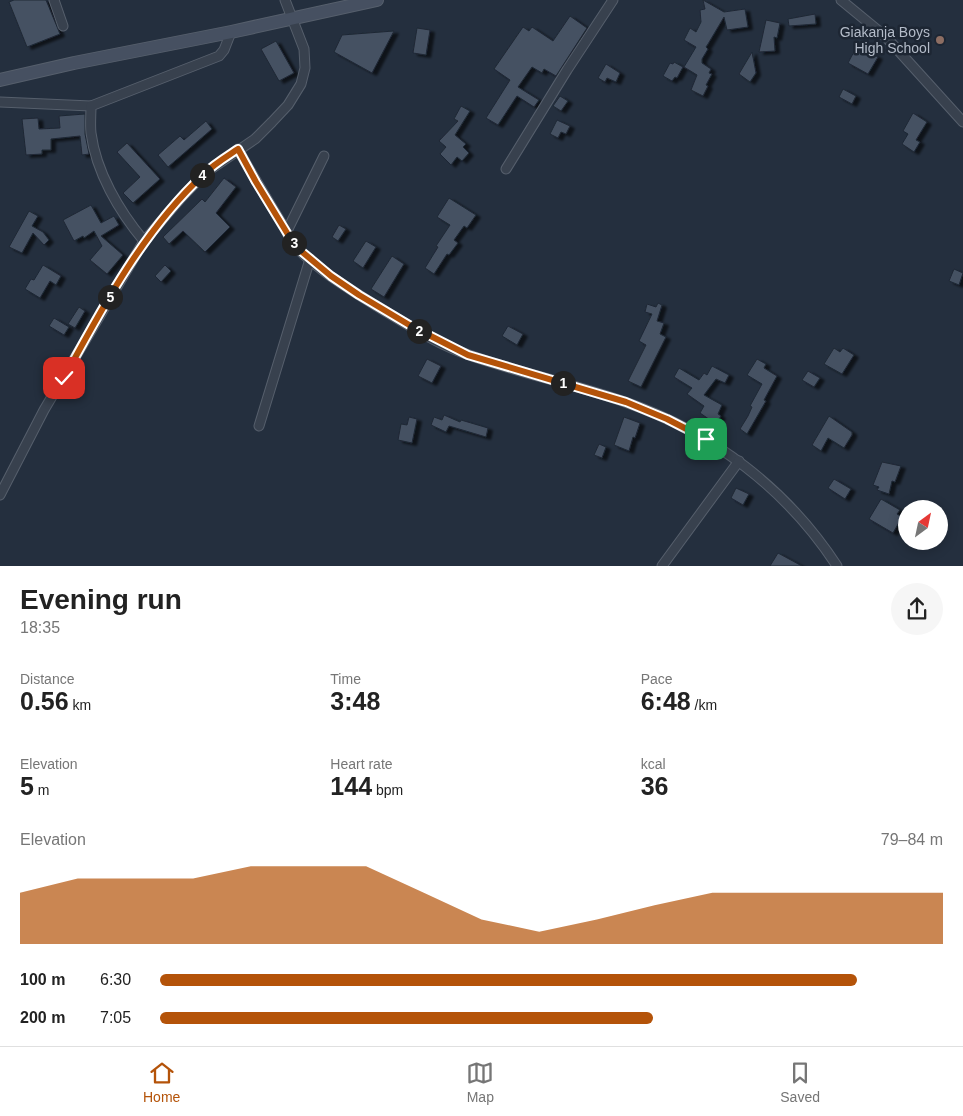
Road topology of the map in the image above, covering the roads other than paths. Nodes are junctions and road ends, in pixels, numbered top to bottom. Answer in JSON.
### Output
{"nodes":[{"id":1,"x":54,"y":0,"type":"edge"},
{"id":2,"x":285,"y":0,"type":"edge"},
{"id":3,"x":377,"y":0,"type":"edge"},
{"id":4,"x":614,"y":0,"type":"edge"},
{"id":5,"x":841,"y":0,"type":"edge"},
{"id":6,"x":350,"y":2,"type":"edge"},
{"id":7,"x":292,"y":19,"type":"junction"},
{"id":8,"x":64,"y":26,"type":"dead end"},
{"id":9,"x":231,"y":32,"type":"junction"},
{"id":10,"x":0,"y":80,"type":"edge"},
{"id":11,"x":0,"y":102,"type":"edge"},
{"id":12,"x":91,"y":106,"type":"junction"},
{"id":13,"x":963,"y":122,"type":"edge"},
{"id":14,"x":238,"y":149,"type":"junction"},
{"id":15,"x":324,"y":156,"type":"dead end"},
{"id":16,"x":506,"y":169,"type":"dead end"},
{"id":17,"x":287,"y":231,"type":"junction"},
{"id":18,"x":144,"y":241,"type":"junction"},
{"id":19,"x":310,"y":258,"type":"junction"},
{"id":20,"x":259,"y":426,"type":"dead end"},
{"id":21,"x":739,"y":461,"type":"junction"},
{"id":22,"x":0,"y":495,"type":"edge"},
{"id":23,"x":662,"y":566,"type":"edge"},
{"id":24,"x":837,"y":566,"type":"edge"}],
"edges":[{"from":1,"to":8,"type":"street"},
{"from":2,"to":7,"type":"street"},
{"from":3,"to":6,"type":"main road"},
{"from":4,"to":16,"type":"street"},
{"from":5,"to":13,"type":"street"},
{"from":6,"to":7,"type":"main road"},
{"from":7,"to":9,"type":"main road"},
{"from":7,"to":14,"type":"street"},
{"from":9,"to":10,"type":"main road"},
{"from":9,"to":12,"type":"street"},
{"from":11,"to":12,"type":"street"},
{"from":12,"to":18,"type":"street"},
{"from":14,"to":17,"type":"street"},
{"from":14,"to":18,"type":"street"},
{"from":15,"to":17,"type":"street"},
{"from":17,"to":19,"type":"street"},
{"from":18,"to":22,"type":"street"},
{"from":19,"to":20,"type":"street"},
{"from":19,"to":21,"type":"street"},
{"from":21,"to":23,"type":"street"},
{"from":21,"to":24,"type":"street"}]}
